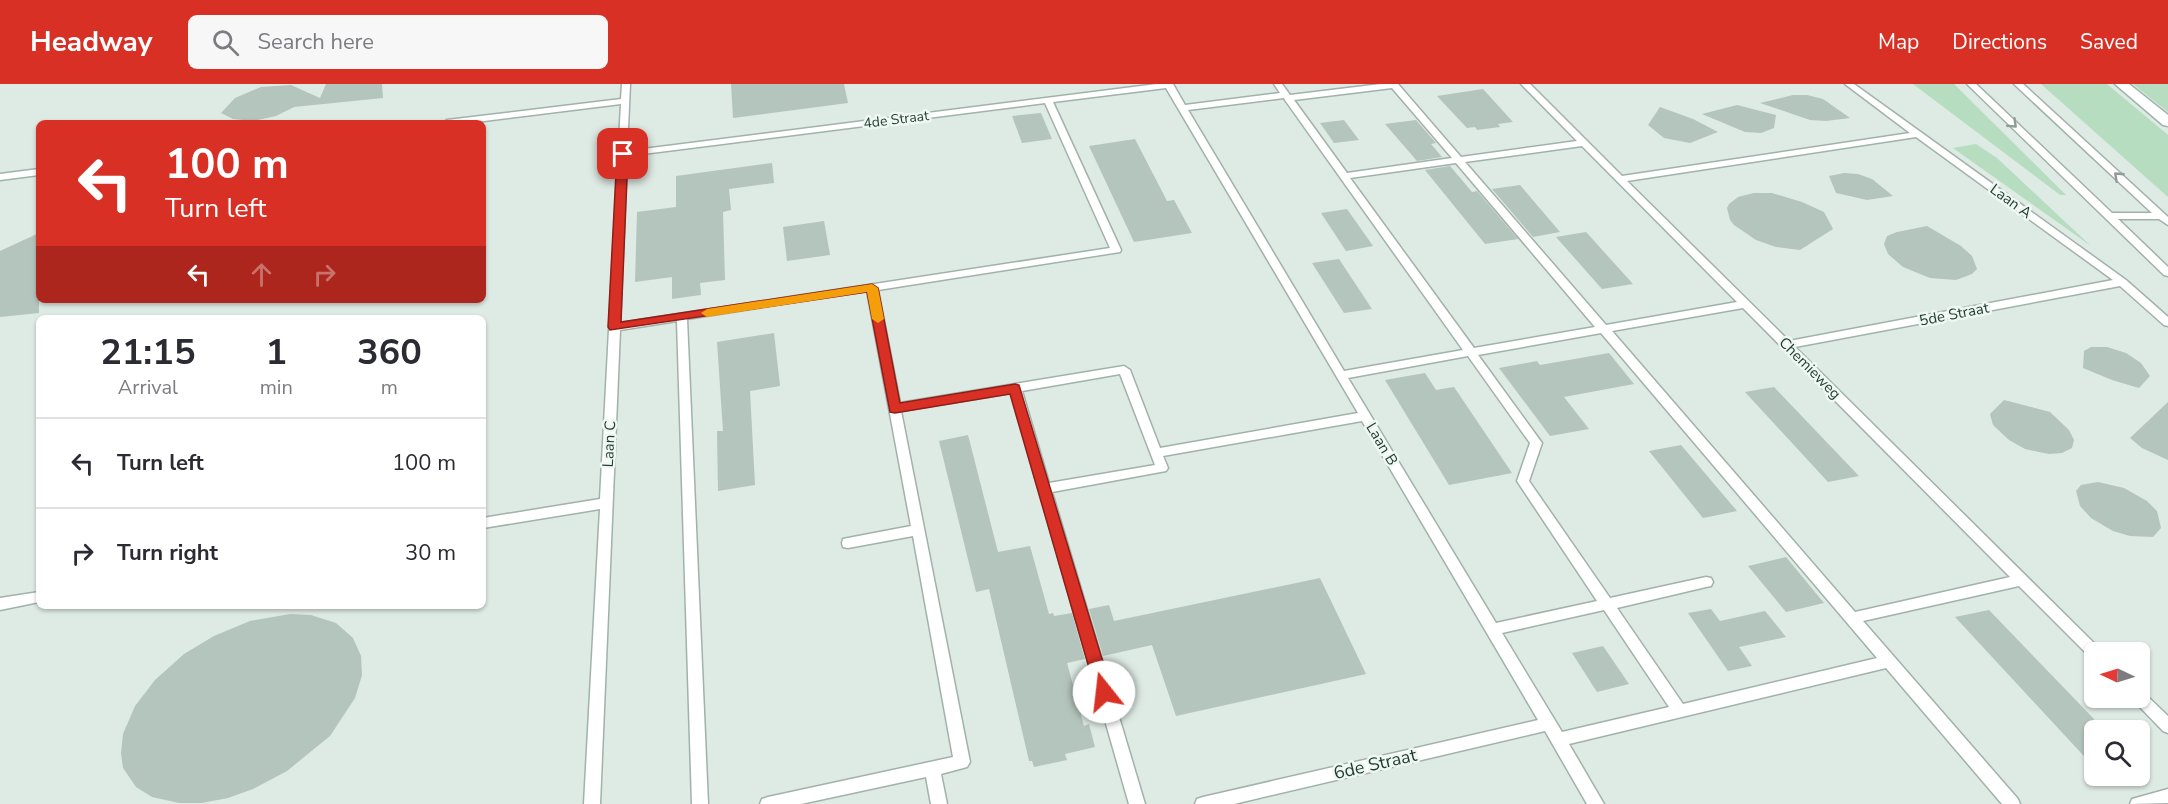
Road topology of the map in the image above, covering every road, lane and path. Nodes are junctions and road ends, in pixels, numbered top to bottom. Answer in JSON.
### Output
{"nodes":[{"id":1,"x":626,"y":84,"type":"edge"},
{"id":2,"x":1169,"y":84,"type":"edge"},
{"id":3,"x":1278,"y":84,"type":"edge"},
{"id":4,"x":1525,"y":84,"type":"edge"},
{"id":5,"x":1849,"y":84,"type":"edge"},
{"id":6,"x":1971,"y":84,"type":"edge"},
{"id":7,"x":2018,"y":84,"type":"edge"},
{"id":8,"x":2121,"y":84,"type":"edge"},
{"id":9,"x":1393,"y":85,"type":"edge"},
{"id":10,"x":1287,"y":97,"type":"junction"},
{"id":11,"x":1048,"y":100,"type":"junction"},
{"id":12,"x":625,"y":101,"type":"junction"},
{"id":13,"x":1183,"y":108,"type":"junction"},
{"id":14,"x":471,"y":120,"type":"edge"},
{"id":15,"x":2168,"y":122,"type":"edge"},
{"id":16,"x":1918,"y":134,"type":"junction"},
{"id":17,"x":1584,"y":143,"type":"junction"},
{"id":18,"x":623,"y":154,"type":"junction"},
{"id":19,"x":1458,"y":160,"type":"junction"},
{"id":20,"x":36,"y":172,"type":"edge"},
{"id":21,"x":1344,"y":176,"type":"junction"},
{"id":22,"x":0,"y":177,"type":"edge"},
{"id":23,"x":1620,"y":179,"type":"junction"},
{"id":24,"x":2109,"y":216,"type":"junction"},
{"id":25,"x":2164,"y":219,"type":"edge"},
{"id":26,"x":2168,"y":273,"type":"edge"},
{"id":27,"x":2122,"y":282,"type":"junction"},
{"id":28,"x":872,"y":288,"type":"junction"},
{"id":29,"x":1745,"y":304,"type":"junction"},
{"id":30,"x":682,"y":317,"type":"junction"},
{"id":31,"x":2168,"y":323,"type":"edge"},
{"id":32,"x":615,"y":327,"type":"junction"},
{"id":33,"x":1604,"y":329,"type":"junction"},
{"id":34,"x":1786,"y":345,"type":"junction"},
{"id":35,"x":1470,"y":352,"type":"junction"},
{"id":36,"x":1341,"y":375,"type":"junction"},
{"id":37,"x":1015,"y":388,"type":"junction"},
{"id":38,"x":895,"y":408,"type":"junction"},
{"id":39,"x":1366,"y":416,"type":"junction"},
{"id":40,"x":1156,"y":453,"type":"junction"},
{"id":41,"x":1044,"y":489,"type":"junction"},
{"id":42,"x":606,"y":503,"type":"junction"},
{"id":43,"x":486,"y":523,"type":"edge"},
{"id":44,"x":918,"y":530,"type":"junction"},
{"id":45,"x":848,"y":543,"type":"dead end"},
{"id":46,"x":2021,"y":580,"type":"junction"},
{"id":47,"x":1706,"y":582,"type":"dead end"},
{"id":48,"x":36,"y":598,"type":"edge"},
{"id":49,"x":0,"y":604,"type":"edge"},
{"id":50,"x":1607,"y":604,"type":"junction"},
{"id":51,"x":1852,"y":618,"type":"junction"},
{"id":52,"x":1492,"y":630,"type":"junction"},
{"id":53,"x":2084,"y":642,"type":"edge"},
{"id":54,"x":1889,"y":661,"type":"junction"},
{"id":55,"x":2150,"y":708,"type":"edge"},
{"id":56,"x":1680,"y":711,"type":"junction"},
{"id":57,"x":1548,"y":724,"type":"junction"},
{"id":58,"x":2168,"y":726,"type":"edge"},
{"id":59,"x":1558,"y":740,"type":"junction"},
{"id":60,"x":932,"y":768,"type":"junction"},
{"id":61,"x":2168,"y":796,"type":"edge"},
{"id":62,"x":1240,"y":800,"type":"edge"},
{"id":63,"x":592,"y":804,"type":"edge"},
{"id":64,"x":700,"y":804,"type":"edge"},
{"id":65,"x":768,"y":804,"type":"edge"},
{"id":66,"x":939,"y":804,"type":"edge"},
{"id":67,"x":1137,"y":804,"type":"edge"},
{"id":68,"x":1203,"y":804,"type":"edge"},
{"id":69,"x":1596,"y":804,"type":"edge"},
{"id":70,"x":2012,"y":804,"type":"edge"},
{"id":71,"x":2138,"y":804,"type":"edge"}],
"edges":[{"from":1,"to":12,"type":"lane","name":"Laan C"},
{"from":2,"to":11,"type":"lane","name":"4de Straat"},
{"from":2,"to":13,"type":"lane","name":"Laan B"},
{"from":3,"to":10,"type":"lane"},
{"from":4,"to":17,"type":"lane","name":"Chemieweg"},
{"from":5,"to":16,"type":"lane","name":"Laan A"},
{"from":6,"to":24,"type":"lane","one_way":true},
{"from":25,"to":7,"type":"lane","one_way":true},
{"from":8,"to":15,"type":"main road"},
{"from":9,"to":10,"type":"lane"},
{"from":9,"to":19,"type":"lane"},
{"from":10,"to":13,"type":"lane"},
{"from":10,"to":21,"type":"lane"},
{"from":11,"to":18,"type":"lane","name":"4de Straat"},
{"from":11,"to":28,"type":"lane"},
{"from":12,"to":14,"type":"lane"},
{"from":12,"to":18,"type":"lane","name":"Laan C"},
{"from":13,"to":36,"type":"lane","name":"Laan B"},
{"from":16,"to":23,"type":"lane"},
{"from":16,"to":27,"type":"lane","name":"Laan A"},
{"from":17,"to":19,"type":"lane"},
{"from":17,"to":23,"type":"lane","name":"Chemieweg"},
{"from":18,"to":32,"type":"lane","name":"Laan C"},
{"from":19,"to":21,"type":"lane"},
{"from":19,"to":33,"type":"lane"},
{"from":20,"to":22,"type":"lane"},
{"from":21,"to":35,"type":"lane"},
{"from":23,"to":29,"type":"lane","name":"Chemieweg"},
{"from":24,"to":25,"type":"lane"},
{"from":24,"to":26,"type":"lane"},
{"from":27,"to":31,"type":"lane","name":"Laan A"},
{"from":27,"to":34,"type":"lane","name":"5de Straat"},
{"from":28,"to":30,"type":"lane"},
{"from":28,"to":38,"type":"lane"},
{"from":29,"to":33,"type":"lane"},
{"from":29,"to":34,"type":"lane","name":"Chemieweg"},
{"from":30,"to":32,"type":"lane"},
{"from":30,"to":64,"type":"lane"},
{"from":32,"to":42,"type":"lane","name":"Laan C"},
{"from":33,"to":35,"type":"lane"},
{"from":33,"to":51,"type":"lane"},
{"from":34,"to":46,"type":"lane","name":"Chemieweg"},
{"from":35,"to":36,"type":"lane"},
{"from":35,"to":50,"type":"lane"},
{"from":36,"to":39,"type":"lane","name":"Laan B"},
{"from":37,"to":38,"type":"lane"},
{"from":37,"to":40,"type":"lane"},
{"from":37,"to":41,"type":"lane"},
{"from":38,"to":44,"type":"lane"},
{"from":39,"to":40,"type":"lane"},
{"from":39,"to":52,"type":"lane","name":"Laan B"},
{"from":40,"to":41,"type":"lane"},
{"from":41,"to":67,"type":"lane"},
{"from":42,"to":43,"type":"lane"},
{"from":42,"to":63,"type":"lane","name":"Laan C"},
{"from":44,"to":45,"type":"lane"},
{"from":44,"to":60,"type":"lane"},
{"from":46,"to":51,"type":"lane"},
{"from":46,"to":53,"type":"lane","name":"Chemieweg"},
{"from":47,"to":50,"type":"lane"},
{"from":48,"to":49,"type":"lane"},
{"from":50,"to":52,"type":"lane"},
{"from":50,"to":56,"type":"lane"},
{"from":51,"to":54,"type":"lane"},
{"from":52,"to":57,"type":"lane","name":"Laan B"},
{"from":54,"to":56,"type":"lane"},
{"from":54,"to":70,"type":"lane"},
{"from":55,"to":58,"type":"lane"},
{"from":56,"to":59,"type":"lane"},
{"from":57,"to":59,"type":"lane","name":"Laan B"},
{"from":57,"to":62,"type":"lane","name":"6de Straat"},
{"from":59,"to":69,"type":"lane","name":"Laan B"},
{"from":60,"to":65,"type":"lane"},
{"from":60,"to":66,"type":"lane"},
{"from":61,"to":71,"type":"lane"},
{"from":62,"to":68,"type":"lane","name":"6de Straat"}]}
